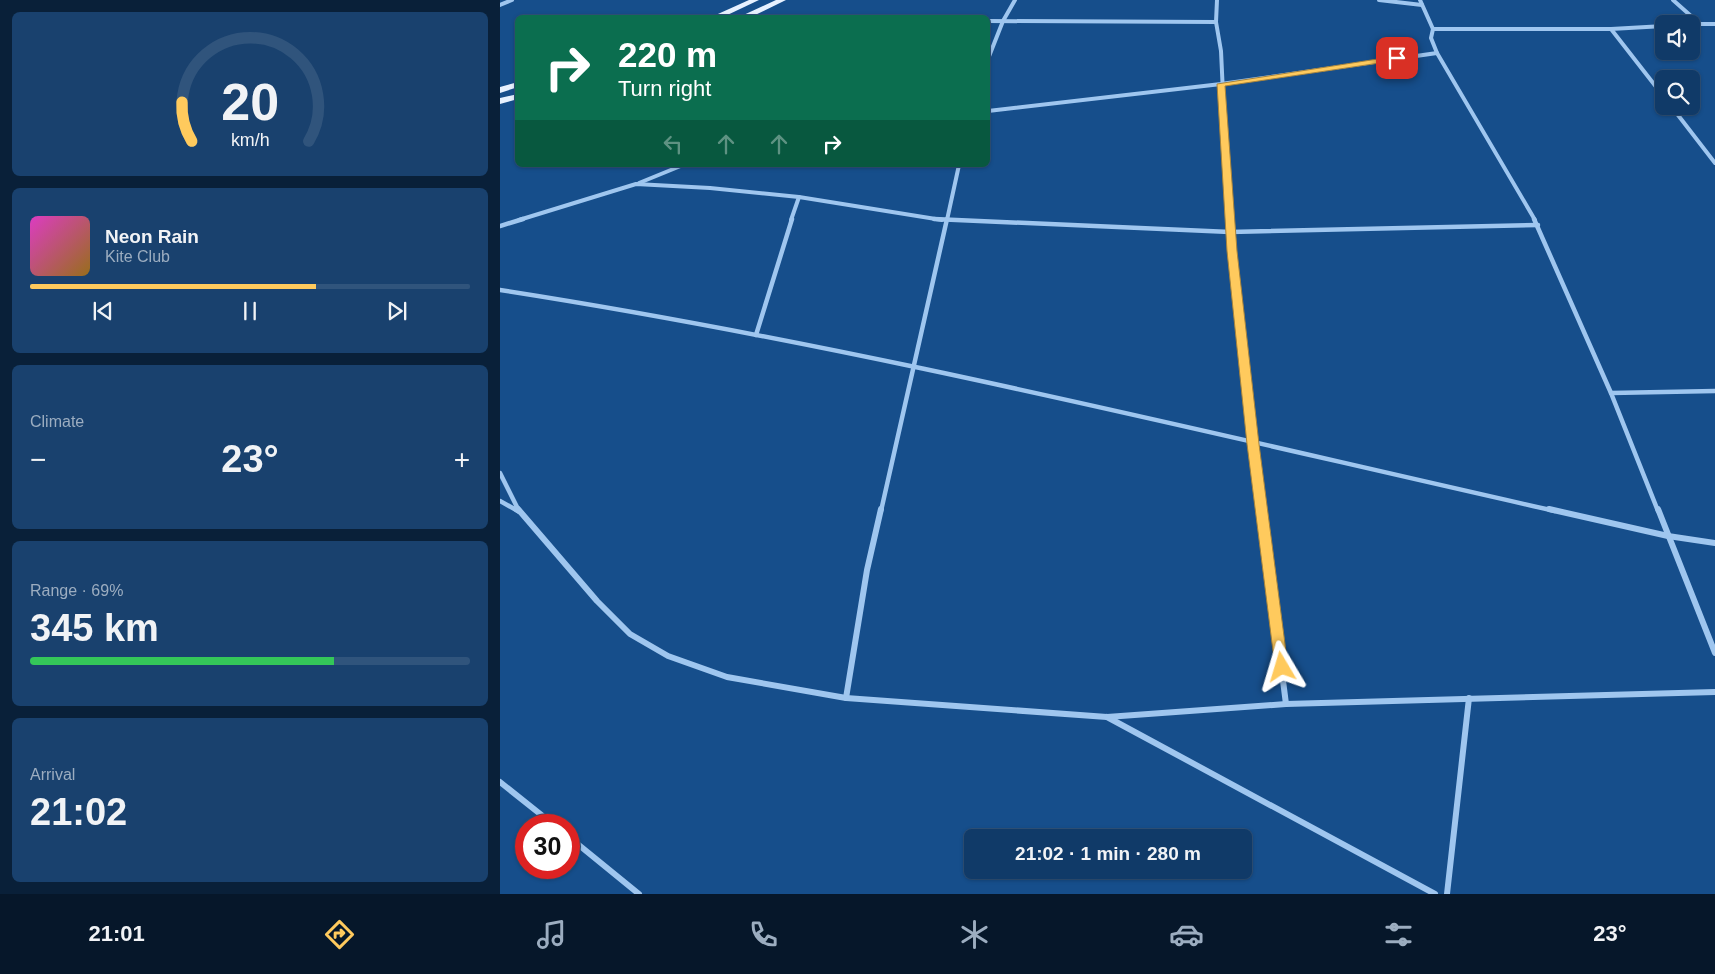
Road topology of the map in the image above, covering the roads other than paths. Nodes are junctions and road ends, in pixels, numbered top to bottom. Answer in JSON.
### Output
{"nodes":[{"id":1,"x":512,"y":0,"type":"edge"},
{"id":2,"x":755,"y":0,"type":"edge"},
{"id":3,"x":782,"y":0,"type":"edge"},
{"id":4,"x":1015,"y":0,"type":"edge"},
{"id":5,"x":1217,"y":0,"type":"edge"},
{"id":6,"x":1379,"y":0,"type":"edge"},
{"id":7,"x":1420,"y":0,"type":"edge"},
{"id":8,"x":1673,"y":0,"type":"edge"},
{"id":9,"x":500,"y":5,"type":"edge"},
{"id":10,"x":1422,"y":6,"type":"junction"},
{"id":11,"x":719,"y":15,"type":"edge"},
{"id":12,"x":748,"y":15,"type":"edge"},
{"id":13,"x":1690,"y":15,"type":"edge"},
{"id":14,"x":990,"y":21,"type":"edge"},
{"id":15,"x":1003,"y":21,"type":"junction"},
{"id":16,"x":1216,"y":22,"type":"junction"},
{"id":17,"x":1700,"y":24,"type":"edge"},
{"id":18,"x":1715,"y":24,"type":"edge"},
{"id":19,"x":1655,"y":27,"type":"edge"},
{"id":20,"x":1433,"y":29,"type":"junction"},
{"id":21,"x":1611,"y":29,"type":"junction"},
{"id":22,"x":1436,"y":53,"type":"junction"},
{"id":23,"x":990,"y":54,"type":"edge"},
{"id":24,"x":1221,"y":84,"type":"junction"},
{"id":25,"x":515,"y":85,"type":"edge"},
{"id":26,"x":1655,"y":85,"type":"edge"},
{"id":27,"x":500,"y":89,"type":"edge"},
{"id":28,"x":515,"y":97,"type":"edge"},
{"id":29,"x":500,"y":101,"type":"edge"},
{"id":30,"x":990,"y":111,"type":"edge"},
{"id":31,"x":1678,"y":115,"type":"edge"},
{"id":32,"x":1715,"y":163,"type":"edge"},
{"id":33,"x":678,"y":167,"type":"edge"},
{"id":34,"x":959,"y":167,"type":"edge"},
{"id":35,"x":636,"y":184,"type":"junction"},
{"id":36,"x":799,"y":197,"type":"junction"},
{"id":37,"x":947,"y":221,"type":"junction"},
{"id":38,"x":1538,"y":224,"type":"junction"},
{"id":39,"x":500,"y":226,"type":"edge"},
{"id":40,"x":1230,"y":232,"type":"junction"},
{"id":41,"x":500,"y":290,"type":"edge"},
{"id":42,"x":756,"y":335,"type":"junction"},
{"id":43,"x":915,"y":367,"type":"junction"},
{"id":44,"x":1715,"y":391,"type":"edge"},
{"id":45,"x":1611,"y":392,"type":"junction"},
{"id":46,"x":1253,"y":444,"type":"junction"},
{"id":47,"x":500,"y":473,"type":"edge"},
{"id":48,"x":500,"y":501,"type":"edge"},
{"id":49,"x":519,"y":511,"type":"junction"},
{"id":50,"x":1668,"y":536,"type":"junction"},
{"id":51,"x":1715,"y":543,"type":"edge"},
{"id":52,"x":1715,"y":653,"type":"edge"},
{"id":53,"x":1715,"y":692,"type":"edge"},
{"id":54,"x":846,"y":698,"type":"junction"},
{"id":55,"x":1469,"y":698,"type":"junction"},
{"id":56,"x":1286,"y":704,"type":"junction"},
{"id":57,"x":1107,"y":717,"type":"junction"},
{"id":58,"x":500,"y":782,"type":"edge"},
{"id":59,"x":540,"y":814,"type":"edge"},
{"id":60,"x":580,"y":846,"type":"edge"},
{"id":61,"x":639,"y":894,"type":"edge"},
{"id":62,"x":1435,"y":894,"type":"edge"},
{"id":63,"x":1446,"y":894,"type":"edge"}],
"edges":[{"from":1,"to":9,"type":"street"},
{"from":2,"to":11,"type":"main road"},
{"from":3,"to":12,"type":"main road"},
{"from":4,"to":15,"type":"street"},
{"from":5,"to":16,"type":"street"},
{"from":6,"to":10,"type":"street"},
{"from":7,"to":10,"type":"street"},
{"from":8,"to":13,"type":"street"},
{"from":10,"to":20,"type":"street"},
{"from":14,"to":15,"type":"street"},
{"from":15,"to":16,"type":"street"},
{"from":15,"to":23,"type":"street"},
{"from":16,"to":24,"type":"street"},
{"from":17,"to":18,"type":"street"},
{"from":19,"to":21,"type":"street"},
{"from":20,"to":21,"type":"street"},
{"from":20,"to":22,"type":"street"},
{"from":21,"to":26,"type":"street"},
{"from":22,"to":24,"type":"street"},
{"from":22,"to":38,"type":"street"},
{"from":24,"to":30,"type":"street"},
{"from":24,"to":40,"type":"street"},
{"from":25,"to":27,"type":"main road"},
{"from":28,"to":29,"type":"main road"},
{"from":31,"to":32,"type":"street"},
{"from":33,"to":35,"type":"street"},
{"from":34,"to":37,"type":"street"},
{"from":35,"to":36,"type":"street"},
{"from":35,"to":39,"type":"street"},
{"from":36,"to":37,"type":"street"},
{"from":36,"to":42,"type":"street"},
{"from":37,"to":40,"type":"street"},
{"from":37,"to":43,"type":"street"},
{"from":38,"to":40,"type":"street"},
{"from":38,"to":45,"type":"street"},
{"from":40,"to":46,"type":"street"},
{"from":41,"to":42,"type":"street"},
{"from":42,"to":43,"type":"street"},
{"from":43,"to":46,"type":"street"},
{"from":43,"to":54,"type":"street"},
{"from":44,"to":45,"type":"street"},
{"from":45,"to":50,"type":"street"},
{"from":46,"to":50,"type":"street"},
{"from":46,"to":56,"type":"street"},
{"from":47,"to":49,"type":"street"},
{"from":48,"to":49,"type":"street"},
{"from":49,"to":54,"type":"street"},
{"from":50,"to":51,"type":"street"},
{"from":50,"to":52,"type":"street"},
{"from":53,"to":55,"type":"street"},
{"from":54,"to":57,"type":"street"},
{"from":55,"to":56,"type":"street"},
{"from":55,"to":63,"type":"street"},
{"from":56,"to":57,"type":"street"},
{"from":57,"to":62,"type":"street"},
{"from":58,"to":59,"type":"street"},
{"from":60,"to":61,"type":"street"}]}
